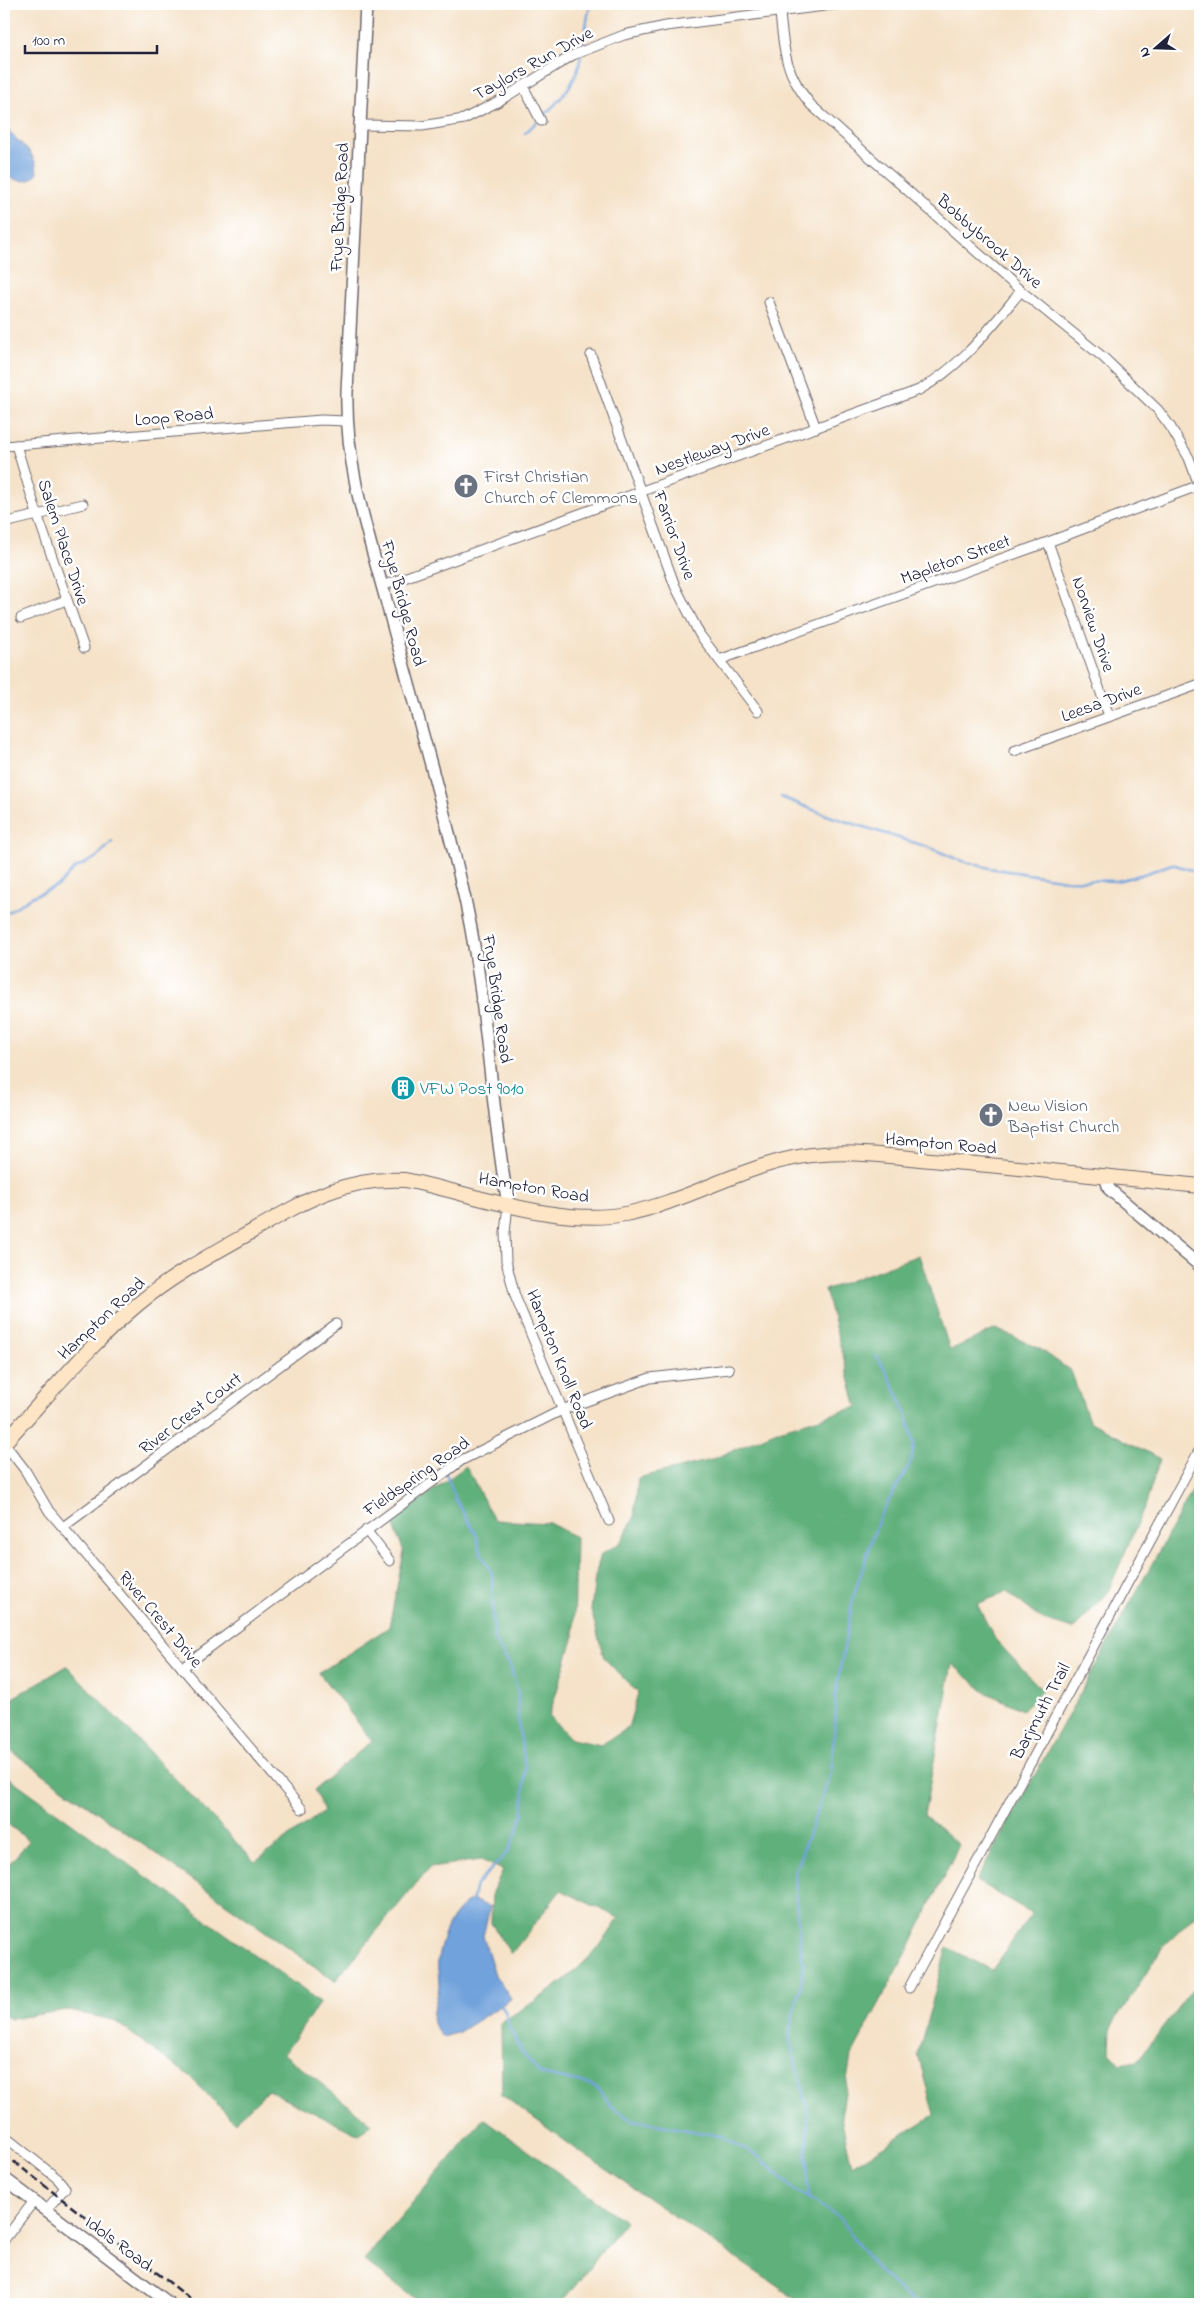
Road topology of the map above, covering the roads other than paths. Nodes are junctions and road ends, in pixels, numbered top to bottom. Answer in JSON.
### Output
{"nodes":[{"id":1,"x":366,"y":4,"type":"edge"},
{"id":2,"x":840,"y":4,"type":"edge"},
{"id":3,"x":780,"y":13,"type":"junction"},
{"id":4,"x":523,"y":86,"type":"junction"},
{"id":5,"x":541,"y":121,"type":"dead end"},
{"id":6,"x":361,"y":125,"type":"junction"},
{"id":7,"x":1021,"y":291,"type":"junction"},
{"id":8,"x":769,"y":302,"type":"dead end"},
{"id":9,"x":592,"y":355,"type":"dead end"},
{"id":10,"x":346,"y":421,"type":"junction"},
{"id":11,"x":816,"y":428,"type":"junction"},
{"id":12,"x":16,"y":445,"type":"junction"},
{"id":13,"x":4,"y":446,"type":"edge"},
{"id":14,"x":1200,"y":485,"type":"edge"},
{"id":15,"x":642,"y":492,"type":"junction"},
{"id":16,"x":84,"y":504,"type":"dead end"},
{"id":17,"x":37,"y":514,"type":"junction"},
{"id":18,"x":4,"y":523,"type":"edge"},
{"id":19,"x":1048,"y":542,"type":"junction"},
{"id":20,"x":382,"y":586,"type":"junction"},
{"id":21,"x":66,"y":600,"type":"junction"},
{"id":22,"x":21,"y":618,"type":"dead end"},
{"id":23,"x":84,"y":648,"type":"dead end"},
{"id":24,"x":719,"y":660,"type":"junction"},
{"id":25,"x":1200,"y":684,"type":"edge"},
{"id":26,"x":758,"y":711,"type":"dead end"},
{"id":27,"x":1109,"y":716,"type":"junction"},
{"id":28,"x":1014,"y":751,"type":"dead end"},
{"id":29,"x":1105,"y":1176,"type":"junction"},
{"id":30,"x":1200,"y":1186,"type":"edge"},
{"id":31,"x":508,"y":1204,"type":"junction"},
{"id":32,"x":1200,"y":1266,"type":"edge"},
{"id":33,"x":336,"y":1324,"type":"dead end"},
{"id":34,"x":730,"y":1369,"type":"dead end"},
{"id":35,"x":562,"y":1410,"type":"junction"},
{"id":36,"x":4,"y":1443,"type":"edge"},
{"id":37,"x":1200,"y":1449,"type":"edge"},
{"id":38,"x":610,"y":1521,"type":"dead end"},
{"id":39,"x":63,"y":1527,"type":"junction"},
{"id":40,"x":366,"y":1530,"type":"junction"},
{"id":41,"x":390,"y":1561,"type":"dead end"},
{"id":42,"x":182,"y":1668,"type":"junction"},
{"id":43,"x":302,"y":1810,"type":"dead end"},
{"id":44,"x":909,"y":1988,"type":"dead end"},
{"id":45,"x":4,"y":2136,"type":"edge"},
{"id":46,"x":4,"y":2178,"type":"edge"},
{"id":47,"x":34,"y":2201,"type":"junction"},
{"id":48,"x":46,"y":2210,"type":"junction"},
{"id":49,"x":4,"y":2240,"type":"edge"},
{"id":50,"x":170,"y":2304,"type":"edge"}],
"edges":[{"from":1,"to":6,"type":"street","name":"Frye Bridge Road"},
{"from":2,"to":3,"type":"street","name":"Taylors Run Drive"},
{"from":3,"to":4,"type":"street","name":"Taylors Run Drive"},
{"from":3,"to":7,"type":"street","name":"Bobbybrook Drive"},
{"from":4,"to":5,"type":"street"},
{"from":4,"to":6,"type":"street","name":"Taylors Run Drive"},
{"from":6,"to":10,"type":"street","name":"Frye Bridge Road"},
{"from":7,"to":11,"type":"street","name":"Nestleway Drive"},
{"from":7,"to":14,"type":"street","name":"Bobbybrook Drive"},
{"from":8,"to":11,"type":"street"},
{"from":9,"to":15,"type":"street","name":"Farrior Drive"},
{"from":10,"to":12,"type":"street","name":"Loop Road"},
{"from":10,"to":20,"type":"street","name":"Frye Bridge Road"},
{"from":11,"to":15,"type":"street","name":"Nestleway Drive"},
{"from":12,"to":13,"type":"street","name":"Loop Road"},
{"from":12,"to":17,"type":"street","name":"Salem Place Drive"},
{"from":14,"to":19,"type":"street","name":"Mapleton Street"},
{"from":15,"to":20,"type":"street","name":"Nestleway Drive"},
{"from":15,"to":24,"type":"street","name":"Farrior Drive"},
{"from":16,"to":17,"type":"street"},
{"from":17,"to":18,"type":"street"},
{"from":17,"to":21,"type":"street","name":"Salem Place Drive"},
{"from":19,"to":24,"type":"street","name":"Mapleton Street"},
{"from":19,"to":27,"type":"street","name":"Norview Drive"},
{"from":20,"to":31,"type":"street","name":"Frye Bridge Road"},
{"from":21,"to":22,"type":"street"},
{"from":21,"to":23,"type":"street","name":"Salem Place Drive"},
{"from":24,"to":26,"type":"street","name":"Farrior Drive"},
{"from":25,"to":27,"type":"street","name":"Leesa Drive"},
{"from":27,"to":28,"type":"street","name":"Leesa Drive"},
{"from":29,"to":30,"type":"main road","name":"Hampton Road"},
{"from":29,"to":31,"type":"main road","name":"Hampton Road"},
{"from":29,"to":32,"type":"street"},
{"from":31,"to":35,"type":"street","name":"Hampton Knoll Road"},
{"from":31,"to":36,"type":"main road","name":"Hampton Road"},
{"from":33,"to":39,"type":"street","name":"River Crest Court"},
{"from":34,"to":35,"type":"street","name":"Fieldspring Road"},
{"from":35,"to":38,"type":"street","name":"Hampton Knoll Road"},
{"from":35,"to":40,"type":"street","name":"Fieldspring Road"},
{"from":36,"to":39,"type":"street","name":"River Crest Drive"},
{"from":37,"to":44,"type":"street","name":"Barjmuth Trail"},
{"from":39,"to":42,"type":"street","name":"River Crest Drive"},
{"from":40,"to":41,"type":"street"},
{"from":40,"to":42,"type":"street","name":"Fieldspring Road"},
{"from":42,"to":43,"type":"street","name":"River Crest Drive"},
{"from":45,"to":48,"type":"street"},
{"from":46,"to":47,"type":"street","name":"Idols Road"},
{"from":47,"to":48,"type":"street","name":"Idols Road"},
{"from":47,"to":49,"type":"street"},
{"from":48,"to":50,"type":"street","name":"Idols Road"}]}
